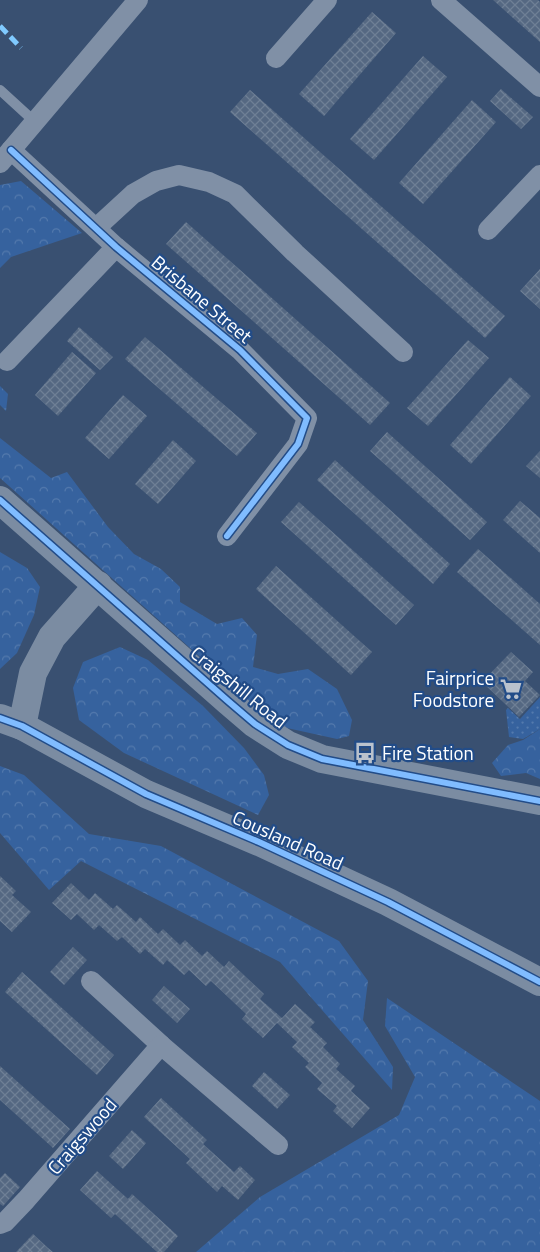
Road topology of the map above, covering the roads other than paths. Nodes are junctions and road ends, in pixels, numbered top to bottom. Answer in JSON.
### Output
{"nodes":[{"id":1,"x":138,"y":0,"type":"edge"},
{"id":2,"x":327,"y":0,"type":"edge"},
{"id":3,"x":441,"y":0,"type":"edge"},
{"id":4,"x":276,"y":58,"type":"dead end"},
{"id":5,"x":540,"y":87,"type":"edge"},
{"id":6,"x":0,"y":90,"type":"edge"},
{"id":7,"x":35,"y":122,"type":"junction"},
{"id":8,"x":6,"y":157,"type":"edge"},
{"id":9,"x":540,"y":175,"type":"edge"},
{"id":10,"x":96,"y":228,"type":"junction"},
{"id":11,"x":488,"y":230,"type":"dead end"},
{"id":12,"x":116,"y":247,"type":"junction"},
{"id":13,"x":403,"y":352,"type":"dead end"},
{"id":14,"x":7,"y":361,"type":"dead end"},
{"id":15,"x":0,"y":500,"type":"edge"},
{"id":16,"x":227,"y":536,"type":"dead end"},
{"id":17,"x":98,"y":585,"type":"junction"},
{"id":18,"x":11,"y":722,"type":"edge"},
{"id":19,"x":540,"y":801,"type":"edge"},
{"id":20,"x":91,"y":981,"type":"dead end"},
{"id":21,"x":540,"y":982,"type":"edge"},
{"id":22,"x":161,"y":1045,"type":"junction"},
{"id":23,"x":278,"y":1145,"type":"dead end"},
{"id":24,"x":0,"y":1224,"type":"edge"}],
"edges":[{"from":1,"to":7,"type":"street"},
{"from":2,"to":4,"type":"street"},
{"from":3,"to":5,"type":"street"},
{"from":6,"to":7,"type":"lane"},
{"from":7,"to":8,"type":"street"},
{"from":8,"to":10,"type":"street","name":"Brisbane Street"},
{"from":9,"to":11,"type":"street"},
{"from":10,"to":12,"type":"street","name":"Brisbane Street"},
{"from":10,"to":13,"type":"street"},
{"from":12,"to":14,"type":"street"},
{"from":12,"to":16,"type":"street","name":"Brisbane Street"},
{"from":15,"to":17,"type":"street","name":"Craigshill Road"},
{"from":17,"to":18,"type":"street","name":"Cousland Road"},
{"from":17,"to":19,"type":"street","name":"Craigshill Road"},
{"from":18,"to":21,"type":"street","name":"Cousland Road"},
{"from":20,"to":22,"type":"street"},
{"from":22,"to":23,"type":"street"},
{"from":22,"to":24,"type":"street","name":"Craigswood"}]}
